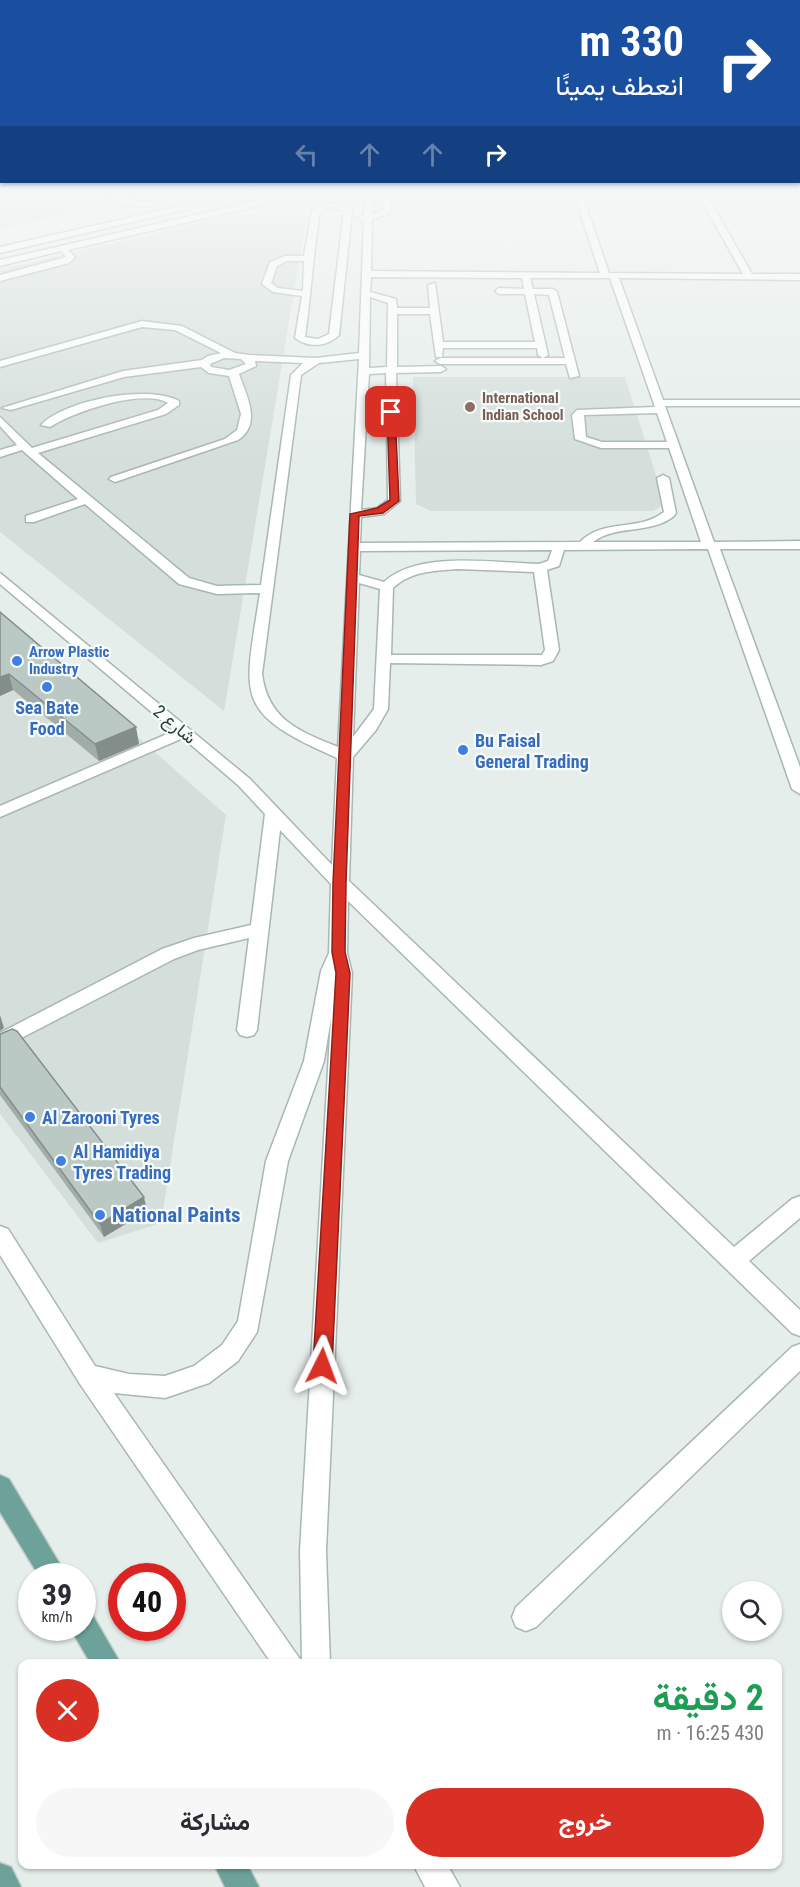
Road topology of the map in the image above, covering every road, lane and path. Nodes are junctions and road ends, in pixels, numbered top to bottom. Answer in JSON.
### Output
{"nodes":[{"id":1,"x":267,"y":282,"type":"edge"},
{"id":2,"x":307,"y":282,"type":"edge"},
{"id":3,"x":339,"y":282,"type":"edge"},
{"id":4,"x":366,"y":282,"type":"edge"},
{"id":5,"x":527,"y":282,"type":"edge"},
{"id":6,"x":613,"y":282,"type":"edge"},
{"id":7,"x":432,"y":285,"type":"dead end"},
{"id":8,"x":499,"y":291,"type":"dead end"},
{"id":9,"x":529,"y":291,"type":"junction"},
{"id":10,"x":366,"y":292,"type":"junction"},
{"id":11,"x":307,"y":294,"type":"junction"},
{"id":12,"x":392,"y":311,"type":"junction"},
{"id":13,"x":435,"y":311,"type":"junction"},
{"id":14,"x":526,"y":333,"type":"dead end"},
{"id":15,"x":538,"y":333,"type":"junction"},
{"id":16,"x":334,"y":335,"type":"junction"},
{"id":17,"x":355,"y":340,"type":"junction"},
{"id":18,"x":438,"y":345,"type":"junction"},
{"id":19,"x":541,"y":345,"type":"junction"},
{"id":20,"x":231,"y":354,"type":"junction"},
{"id":21,"x":363,"y":356,"type":"junction"},
{"id":22,"x":249,"y":358,"type":"junction"},
{"id":23,"x":318,"y":361,"type":"junction"},
{"id":24,"x":544,"y":361,"type":"junction"},
{"id":25,"x":570,"y":361,"type":"junction"},
{"id":26,"x":394,"y":362,"type":"junction"},
{"id":27,"x":205,"y":363,"type":"junction"},
{"id":28,"x":0,"y":364,"type":"edge"},
{"id":29,"x":438,"y":364,"type":"junction"},
{"id":30,"x":298,"y":369,"type":"junction"},
{"id":31,"x":363,"y":371,"type":"junction"},
{"id":32,"x":236,"y":372,"type":"junction"},
{"id":33,"x":574,"y":376,"type":"dead end"},
{"id":34,"x":376,"y":390,"type":"junction"},
{"id":35,"x":800,"y":403,"type":"edge"},
{"id":36,"x":659,"y":406,"type":"junction"},
{"id":37,"x":2,"y":412,"type":"edge"},
{"id":38,"x":30,"y":431,"type":"junction"},
{"id":39,"x":673,"y":445,"type":"junction"},
{"id":40,"x":27,"y":449,"type":"junction"},
{"id":41,"x":0,"y":454,"type":"edge"},
{"id":42,"x":663,"y":478,"type":"dead end"},
{"id":43,"x":115,"y":479,"type":"dead end"},
{"id":44,"x":86,"y":500,"type":"junction"},
{"id":45,"x":355,"y":514,"type":"junction"},
{"id":46,"x":30,"y":519,"type":"dead end"},
{"id":47,"x":800,"y":545,"type":"edge"},
{"id":48,"x":711,"y":546,"type":"junction"},
{"id":49,"x":354,"y":547,"type":"junction"},
{"id":50,"x":416,"y":547,"type":"junction"},
{"id":51,"x":558,"y":547,"type":"junction"},
{"id":52,"x":582,"y":547,"type":"junction"},
{"id":53,"x":430,"y":567,"type":"junction"},
{"id":54,"x":540,"y":568,"type":"junction"},
{"id":55,"x":0,"y":577,"type":"edge"},
{"id":56,"x":354,"y":578,"type":"junction"},
{"id":57,"x":387,"y":587,"type":"junction"},
{"id":58,"x":266,"y":590,"type":"junction"},
{"id":59,"x":385,"y":659,"type":"junction"},
{"id":60,"x":184,"y":732,"type":"junction"},
{"id":61,"x":345,"y":756,"type":"junction"},
{"id":62,"x":797,"y":769,"type":"edge"},
{"id":63,"x":800,"y":789,"type":"edge"},
{"id":64,"x":274,"y":811,"type":"junction"},
{"id":65,"x":0,"y":812,"type":"edge"},
{"id":66,"x":340,"y":883,"type":"junction"},
{"id":67,"x":259,"y":930,"type":"junction"},
{"id":68,"x":339,"y":952,"type":"junction"},
{"id":69,"x":247,"y":1030,"type":"dead end"},
{"id":70,"x":0,"y":1042,"type":"edge"},
{"id":71,"x":800,"y":1205,"type":"edge"},
{"id":72,"x":0,"y":1236,"type":"edge"},
{"id":73,"x":734,"y":1261,"type":"junction"},
{"id":74,"x":800,"y":1325,"type":"edge"},
{"id":75,"x":800,"y":1355,"type":"edge"},
{"id":76,"x":88,"y":1376,"type":"junction"},
{"id":77,"x":0,"y":1488,"type":"edge"},
{"id":78,"x":46,"y":1563,"type":"edge"},
{"id":79,"x":526,"y":1617,"type":"dead end"},
{"id":80,"x":92,"y":1641,"type":"edge"},
{"id":81,"x":103,"y":1659,"type":"edge"},
{"id":82,"x":286,"y":1659,"type":"edge"},
{"id":83,"x":316,"y":1659,"type":"edge"},
{"id":84,"x":232,"y":1869,"type":"edge"},
{"id":85,"x":431,"y":1869,"type":"edge"},
{"id":86,"x":0,"y":1878,"type":"edge"},
{"id":87,"x":5,"y":1887,"type":"edge"},
{"id":88,"x":243,"y":1887,"type":"edge"},
{"id":89,"x":444,"y":1887,"type":"edge"}],
"edges":[{"from":1,"to":11,"type":"street"},
{"from":2,"to":11,"type":"street"},
{"from":3,"to":16,"type":"street"},
{"from":4,"to":10,"type":"street"},
{"from":5,"to":9,"type":"street"},
{"from":6,"to":36,"type":"street"},
{"from":7,"to":13,"type":"street"},
{"from":8,"to":9,"type":"street"},
{"from":9,"to":15,"type":"street"},
{"from":9,"to":25,"type":"street"},
{"from":10,"to":12,"type":"street"},
{"from":10,"to":17,"type":"street"},
{"from":11,"to":16,"type":"street"},
{"from":12,"to":13,"type":"street"},
{"from":12,"to":26,"type":"street"},
{"from":13,"to":18,"type":"street"},
{"from":14,"to":15,"type":"street"},
{"from":15,"to":19,"type":"street"},
{"from":16,"to":17,"type":"street"},
{"from":17,"to":21,"type":"street"},
{"from":18,"to":19,"type":"street"},
{"from":18,"to":29,"type":"street"},
{"from":19,"to":24,"type":"street"},
{"from":20,"to":22,"type":"street"},
{"from":20,"to":27,"type":"street"},
{"from":20,"to":28,"type":"street"},
{"from":21,"to":23,"type":"street"},
{"from":21,"to":31,"type":"street"},
{"from":22,"to":23,"type":"street"},
{"from":22,"to":32,"type":"street"},
{"from":23,"to":30,"type":"street"},
{"from":24,"to":25,"type":"street"},
{"from":24,"to":29,"type":"street"},
{"from":25,"to":33,"type":"street"},
{"from":26,"to":29,"type":"street"},
{"from":26,"to":31,"type":"street"},
{"from":26,"to":34,"type":"street"},
{"from":27,"to":32,"type":"street"},
{"from":27,"to":37,"type":"street"},
{"from":30,"to":32,"type":"street"},
{"from":30,"to":58,"type":"street"},
{"from":31,"to":34,"type":"street"},
{"from":32,"to":43,"type":"street"},
{"from":34,"to":45,"type":"street"},
{"from":34,"to":45,"type":"street"},
{"from":35,"to":36,"type":"street"},
{"from":36,"to":39,"type":"street"},
{"from":36,"to":39,"type":"street"},
{"from":37,"to":38,"type":"street"},
{"from":38,"to":40,"type":"street"},
{"from":38,"to":40,"type":"street"},
{"from":39,"to":48,"type":"street"},
{"from":40,"to":41,"type":"street"},
{"from":40,"to":44,"type":"street"},
{"from":42,"to":52,"type":"street"},
{"from":44,"to":46,"type":"street"},
{"from":44,"to":58,"type":"street"},
{"from":45,"to":49,"type":"street"},
{"from":47,"to":48,"type":"street"},
{"from":48,"to":52,"type":"street"},
{"from":48,"to":62,"type":"street"},
{"from":49,"to":50,"type":"street"},
{"from":49,"to":56,"type":"street"},
{"from":50,"to":51,"type":"street"},
{"from":50,"to":53,"type":"street"},
{"from":51,"to":52,"type":"street"},
{"from":51,"to":54,"type":"street"},
{"from":53,"to":54,"type":"street"},
{"from":53,"to":57,"type":"street"},
{"from":54,"to":59,"type":"street"},
{"from":55,"to":60,"type":"street","name":"شارع 2"},
{"from":56,"to":57,"type":"street"},
{"from":56,"to":61,"type":"street"},
{"from":57,"to":59,"type":"street"},
{"from":58,"to":61,"type":"street"},
{"from":59,"to":61,"type":"street"},
{"from":60,"to":64,"type":"street","name":"شارع 2"},
{"from":60,"to":65,"type":"street"},
{"from":61,"to":66,"type":"street"},
{"from":62,"to":63,"type":"street"},
{"from":64,"to":66,"type":"street","name":"شارع 2"},
{"from":64,"to":67,"type":"street"},
{"from":66,"to":68,"type":"street"},
{"from":66,"to":73,"type":"street","name":"شارع 2"},
{"from":67,"to":69,"type":"street"},
{"from":67,"to":70,"type":"street"},
{"from":68,"to":76,"type":"street"},
{"from":68,"to":83,"type":"street"},
{"from":71,"to":73,"type":"street"},
{"from":72,"to":76,"type":"street"},
{"from":73,"to":74,"type":"street","name":"شارع 2"},
{"from":75,"to":79,"type":"street"},
{"from":76,"to":82,"type":"street"},
{"from":77,"to":78,"type":"main road"},
{"from":80,"to":81,"type":"main road"},
{"from":84,"to":88,"type":"main road"},
{"from":85,"to":89,"type":"street"},
{"from":86,"to":87,"type":"main road"}]}
